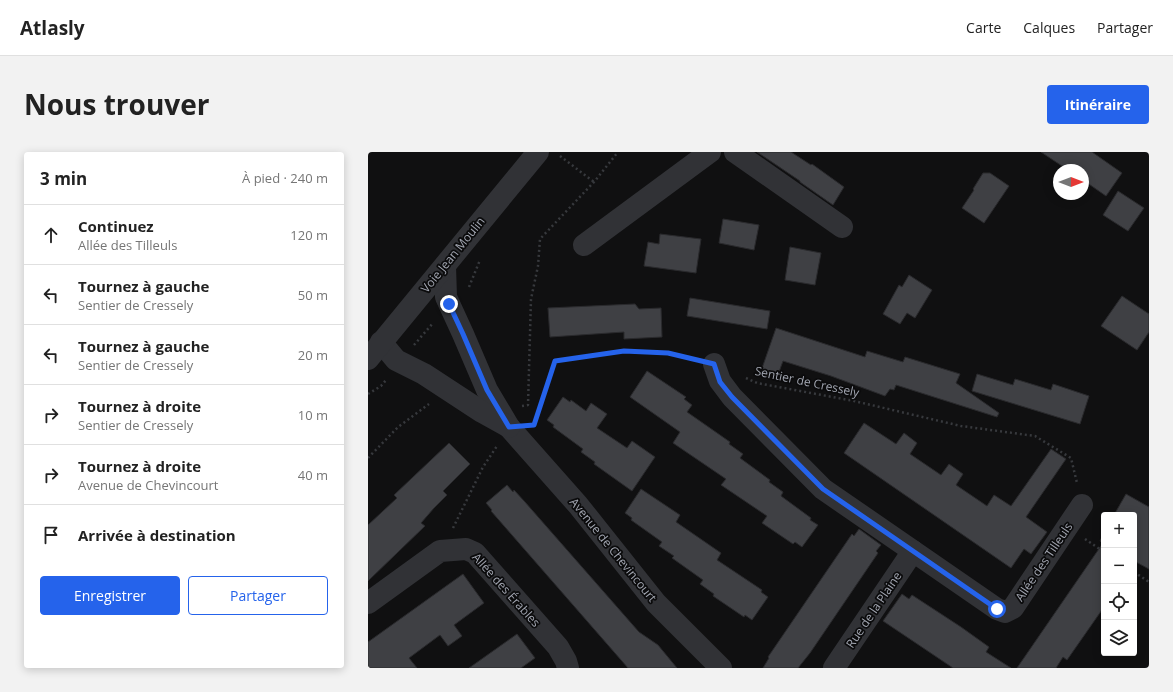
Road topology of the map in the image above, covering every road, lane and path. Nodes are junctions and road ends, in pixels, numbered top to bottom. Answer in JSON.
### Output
{"nodes":[{"id":1,"x":618,"y":152,"type":"edge"},
{"id":2,"x":710,"y":152,"type":"edge"},
{"id":3,"x":735,"y":152,"type":"edge"},
{"id":4,"x":548,"y":153,"type":"edge"},
{"id":5,"x":594,"y":182,"type":"junction"},
{"id":6,"x":842,"y":227,"type":"dead end"},
{"id":7,"x":584,"y":245,"type":"dead end"},
{"id":8,"x":444,"y":266,"type":"junction"},
{"id":9,"x":449,"y":304,"type":"junction"},
{"id":10,"x":375,"y":350,"type":"edge"},
{"id":11,"x":400,"y":362,"type":"junction"},
{"id":12,"x":714,"y":364,"type":"junction"},
{"id":13,"x":368,"y":394,"type":"edge"},
{"id":14,"x":434,"y":400,"type":"dead end"},
{"id":15,"x":520,"y":407,"type":"dead end"},
{"id":16,"x":509,"y":427,"type":"junction"},
{"id":17,"x":368,"y":458,"type":"edge"},
{"id":18,"x":1082,"y":505,"type":"joint"},
{"id":19,"x":440,"y":551,"type":"junction"},
{"id":20,"x":913,"y":551,"type":"junction"},
{"id":21,"x":1137,"y":574,"type":"edge"},
{"id":22,"x":1149,"y":582,"type":"edge"},
{"id":23,"x":368,"y":603,"type":"edge"},
{"id":24,"x":568,"y":668,"type":"edge"},
{"id":25,"x":721,"y":668,"type":"edge"},
{"id":26,"x":834,"y":668,"type":"edge"}],
"edges":[{"from":1,"to":5,"type":"path"},
{"from":2,"to":7,"type":"street"},
{"from":3,"to":6,"type":"street"},
{"from":4,"to":5,"type":"path"},
{"from":4,"to":8,"type":"street","name":"Voie Jean Moulin"},
{"from":5,"to":15,"type":"path"},
{"from":8,"to":9,"type":"street","name":"Avenue de Chevincourt"},
{"from":8,"to":10,"type":"street","name":"Voie Jean Moulin"},
{"from":9,"to":11,"type":"path"},
{"from":9,"to":16,"type":"street","name":"Avenue de Chevincourt"},
{"from":10,"to":11,"type":"street","name":"Avenue de Chevincourt"},
{"from":11,"to":13,"type":"path"},
{"from":11,"to":16,"type":"street","name":"Avenue de Chevincourt"},
{"from":12,"to":16,"type":"path","name":"Sentier de Cressely"},
{"from":12,"to":18,"type":"path","name":"Sentier de Cressely"},
{"from":12,"to":20,"type":"street","name":"Allée des Tilleuls"},
{"from":14,"to":17,"type":"path"},
{"from":16,"to":19,"type":"path"},
{"from":16,"to":25,"type":"street","name":"Avenue de Chevincourt"},
{"from":18,"to":20,"type":"street","name":"Allée des Tilleuls"},
{"from":19,"to":23,"type":"street"},
{"from":19,"to":24,"type":"street","name":"Allée des Érables"},
{"from":20,"to":26,"type":"street","name":"Rue de la Plaine"},
{"from":21,"to":22,"type":"path"}]}
